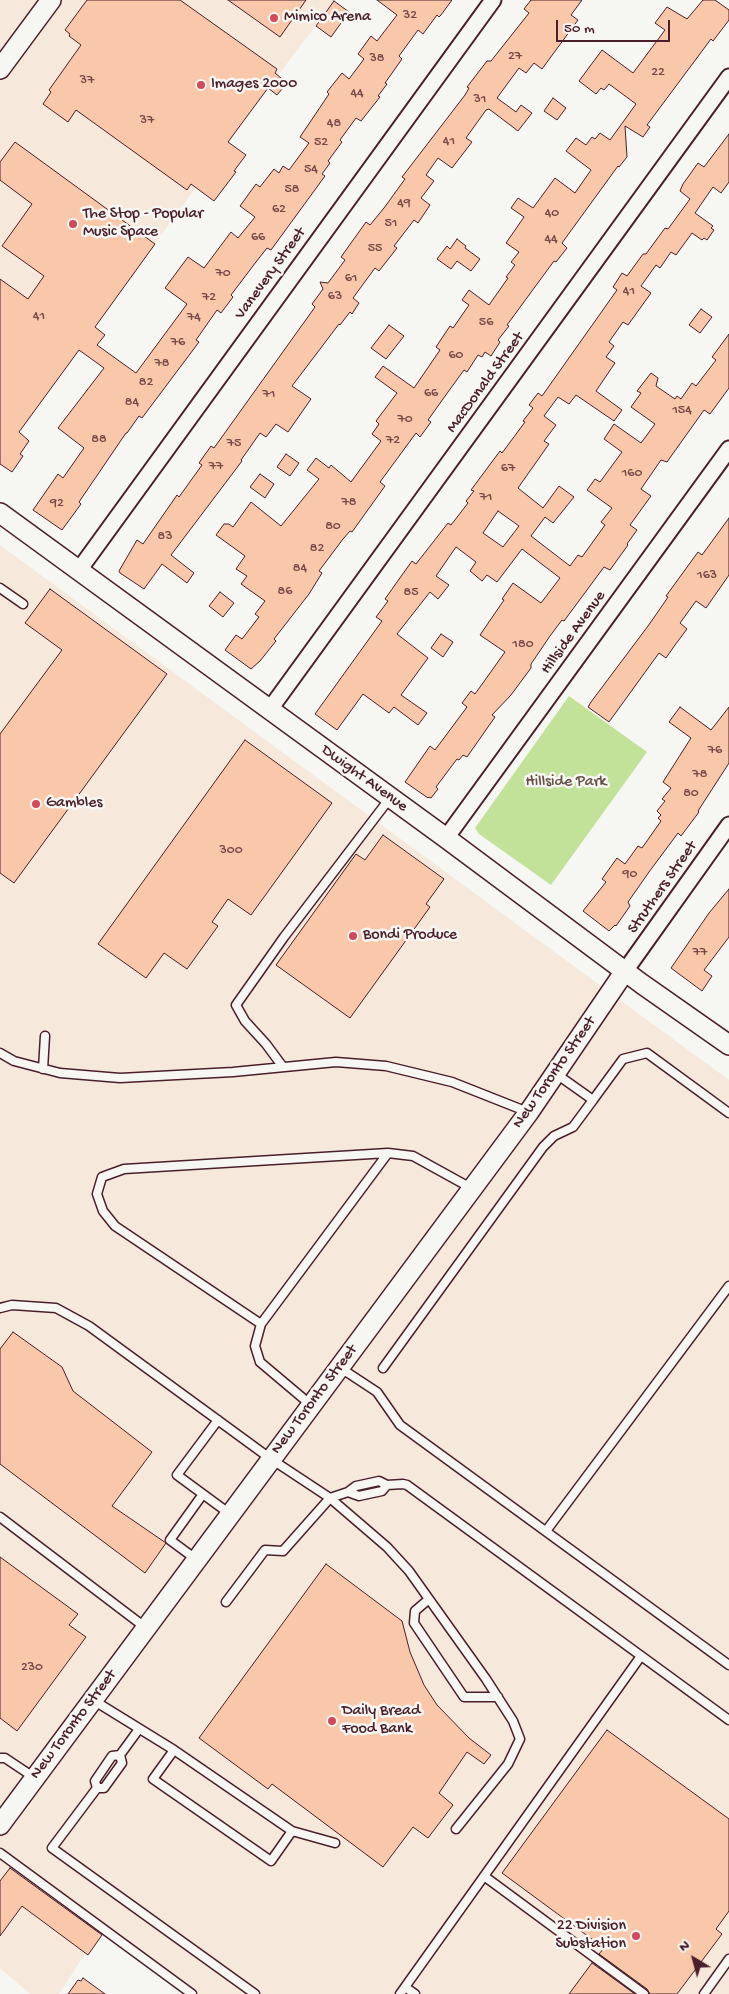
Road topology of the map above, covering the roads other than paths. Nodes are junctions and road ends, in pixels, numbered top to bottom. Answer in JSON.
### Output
{"nodes":[{"id":1,"x":51,"y":0,"type":"edge"},
{"id":2,"x":494,"y":0,"type":"edge"},
{"id":3,"x":0,"y":68,"type":"edge"},
{"id":4,"x":729,"y":76,"type":"edge"},
{"id":5,"x":729,"y":449,"type":"edge"},
{"id":6,"x":0,"y":513,"type":"edge"},
{"id":7,"x":79,"y":570,"type":"junction"},
{"id":8,"x":0,"y":588,"type":"edge"},
{"id":9,"x":23,"y":604,"type":"dead end"},
{"id":10,"x":270,"y":709,"type":"junction"},
{"id":11,"x":390,"y":798,"type":"junction"},
{"id":12,"x":729,"y":825,"type":"edge"},
{"id":13,"x":446,"y":838,"type":"junction"},
{"id":14,"x":626,"y":971,"type":"junction"},
{"id":15,"x":46,"y":1036,"type":"dead end"},
{"id":16,"x":729,"y":1045,"type":"edge"},
{"id":17,"x":0,"y":1053,"type":"edge"},
{"id":18,"x":283,"y":1067,"type":"junction"},
{"id":19,"x":43,"y":1069,"type":"junction"},
{"id":20,"x":555,"y":1073,"type":"junction"},
{"id":21,"x":593,"y":1100,"type":"junction"},
{"id":22,"x":529,"y":1112,"type":"junction"},
{"id":23,"x":729,"y":1113,"type":"edge"},
{"id":24,"x":388,"y":1153,"type":"junction"},
{"id":25,"x":472,"y":1189,"type":"junction"},
{"id":26,"x":729,"y":1286,"type":"edge"},
{"id":27,"x":0,"y":1308,"type":"edge"},
{"id":28,"x":261,"y":1324,"type":"junction"},
{"id":29,"x":339,"y":1367,"type":"junction"},
{"id":30,"x":383,"y":1368,"type":"dead end"},
{"id":31,"x":311,"y":1405,"type":"junction"},
{"id":32,"x":218,"y":1420,"type":"junction"},
{"id":33,"x":271,"y":1459,"type":"junction"},
{"id":34,"x":203,"y":1494,"type":"junction"},
{"id":35,"x":330,"y":1498,"type":"junction"},
{"id":36,"x":230,"y":1514,"type":"junction"},
{"id":37,"x":0,"y":1517,"type":"edge"},
{"id":38,"x":546,"y":1531,"type":"junction"},
{"id":39,"x":197,"y":1560,"type":"junction"},
{"id":40,"x":429,"y":1599,"type":"junction"},
{"id":41,"x":226,"y":1602,"type":"dead end"},
{"id":42,"x":146,"y":1628,"type":"junction"},
{"id":43,"x":640,"y":1656,"type":"junction"},
{"id":44,"x":729,"y":1665,"type":"edge"},
{"id":45,"x":498,"y":1697,"type":"junction"},
{"id":46,"x":93,"y":1700,"type":"junction"},
{"id":47,"x":729,"y":1720,"type":"edge"},
{"id":48,"x":139,"y":1729,"type":"junction"},
{"id":49,"x":174,"y":1750,"type":"junction"},
{"id":50,"x":120,"y":1755,"type":"junction"},
{"id":51,"x":0,"y":1758,"type":"edge"},
{"id":52,"x":35,"y":1778,"type":"junction"},
{"id":53,"x":97,"y":1788,"type":"junction"},
{"id":54,"x":0,"y":1825,"type":"edge"},
{"id":55,"x":456,"y":1829,"type":"dead end"},
{"id":56,"x":292,"y":1832,"type":"junction"},
{"id":57,"x":335,"y":1843,"type":"dead end"},
{"id":58,"x":0,"y":1853,"type":"edge"},
{"id":59,"x":484,"y":1876,"type":"junction"},
{"id":60,"x":729,"y":1959,"type":"edge"},
{"id":61,"x":403,"y":1991,"type":"edge"},
{"id":62,"x":192,"y":1994,"type":"edge"},
{"id":63,"x":255,"y":1994,"type":"edge"},
{"id":64,"x":415,"y":1994,"type":"edge"},
{"id":65,"x":644,"y":1994,"type":"edge"},
{"id":66,"x":704,"y":1994,"type":"edge"}],
"edges":[{"from":1,"to":3,"type":"street"},
{"from":2,"to":7,"type":"street","name":"Vanevery Street"},
{"from":4,"to":10,"type":"street","name":"MacDonald Street"},
{"from":5,"to":13,"type":"street","name":"Hillside Avenue"},
{"from":6,"to":7,"type":"street","name":"Dwight Avenue"},
{"from":7,"to":10,"type":"street","name":"Dwight Avenue"},
{"from":8,"to":9,"type":"lane"},
{"from":10,"to":11,"type":"street","name":"Dwight Avenue"},
{"from":11,"to":13,"type":"street","name":"Dwight Avenue"},
{"from":11,"to":18,"type":"lane"},
{"from":12,"to":14,"type":"street","name":"Struthers Street"},
{"from":13,"to":14,"type":"street","name":"Dwight Avenue"},
{"from":14,"to":16,"type":"street","name":"Dwight Avenue"},
{"from":14,"to":20,"type":"street","name":"New Toronto Street"},
{"from":15,"to":19,"type":"lane"},
{"from":17,"to":19,"type":"lane"},
{"from":18,"to":19,"type":"lane"},
{"from":18,"to":22,"type":"lane"},
{"from":20,"to":21,"type":"lane"},
{"from":20,"to":22,"type":"street","name":"New Toronto Street"},
{"from":21,"to":23,"type":"lane"},
{"from":21,"to":30,"type":"lane"},
{"from":22,"to":25,"type":"street","name":"New Toronto Street"},
{"from":24,"to":25,"type":"lane"},
{"from":24,"to":28,"type":"lane"},
{"from":24,"to":28,"type":"lane"},
{"from":25,"to":29,"type":"street","name":"New Toronto Street"},
{"from":26,"to":38,"type":"lane"},
{"from":27,"to":32,"type":"lane"},
{"from":28,"to":31,"type":"lane"},
{"from":29,"to":31,"type":"street","name":"New Toronto Street"},
{"from":29,"to":38,"type":"lane"},
{"from":31,"to":33,"type":"street","name":"New Toronto Street"},
{"from":32,"to":33,"type":"lane"},
{"from":32,"to":34,"type":"lane"},
{"from":33,"to":35,"type":"lane"},
{"from":33,"to":36,"type":"street","name":"New Toronto Street"},
{"from":34,"to":36,"type":"lane"},
{"from":34,"to":39,"type":"lane"},
{"from":35,"to":40,"type":"lane"},
{"from":35,"to":41,"type":"lane"},
{"from":35,"to":43,"type":"lane"},
{"from":36,"to":39,"type":"street","name":"New Toronto Street"},
{"from":37,"to":42,"type":"lane"},
{"from":38,"to":44,"type":"lane"},
{"from":39,"to":42,"type":"street","name":"New Toronto Street"},
{"from":40,"to":45,"type":"lane"},
{"from":40,"to":45,"type":"lane"},
{"from":42,"to":46,"type":"street","name":"New Toronto Street"},
{"from":43,"to":47,"type":"lane"},
{"from":43,"to":59,"type":"lane"},
{"from":45,"to":55,"type":"lane"},
{"from":46,"to":48,"type":"lane"},
{"from":46,"to":52,"type":"street","name":"New Toronto Street"},
{"from":48,"to":49,"type":"lane"},
{"from":48,"to":50,"type":"lane"},
{"from":49,"to":56,"type":"lane"},
{"from":49,"to":56,"type":"lane"},
{"from":50,"to":53,"type":"lane"},
{"from":50,"to":53,"type":"lane"},
{"from":51,"to":52,"type":"lane"},
{"from":52,"to":54,"type":"street","name":"New Toronto Street"},
{"from":53,"to":63,"type":"lane"},
{"from":56,"to":57,"type":"lane"},
{"from":58,"to":62,"type":"lane"},
{"from":59,"to":61,"type":"lane"},
{"from":59,"to":65,"type":"lane"},
{"from":60,"to":66,"type":"lane"},
{"from":61,"to":64,"type":"lane"}]}
